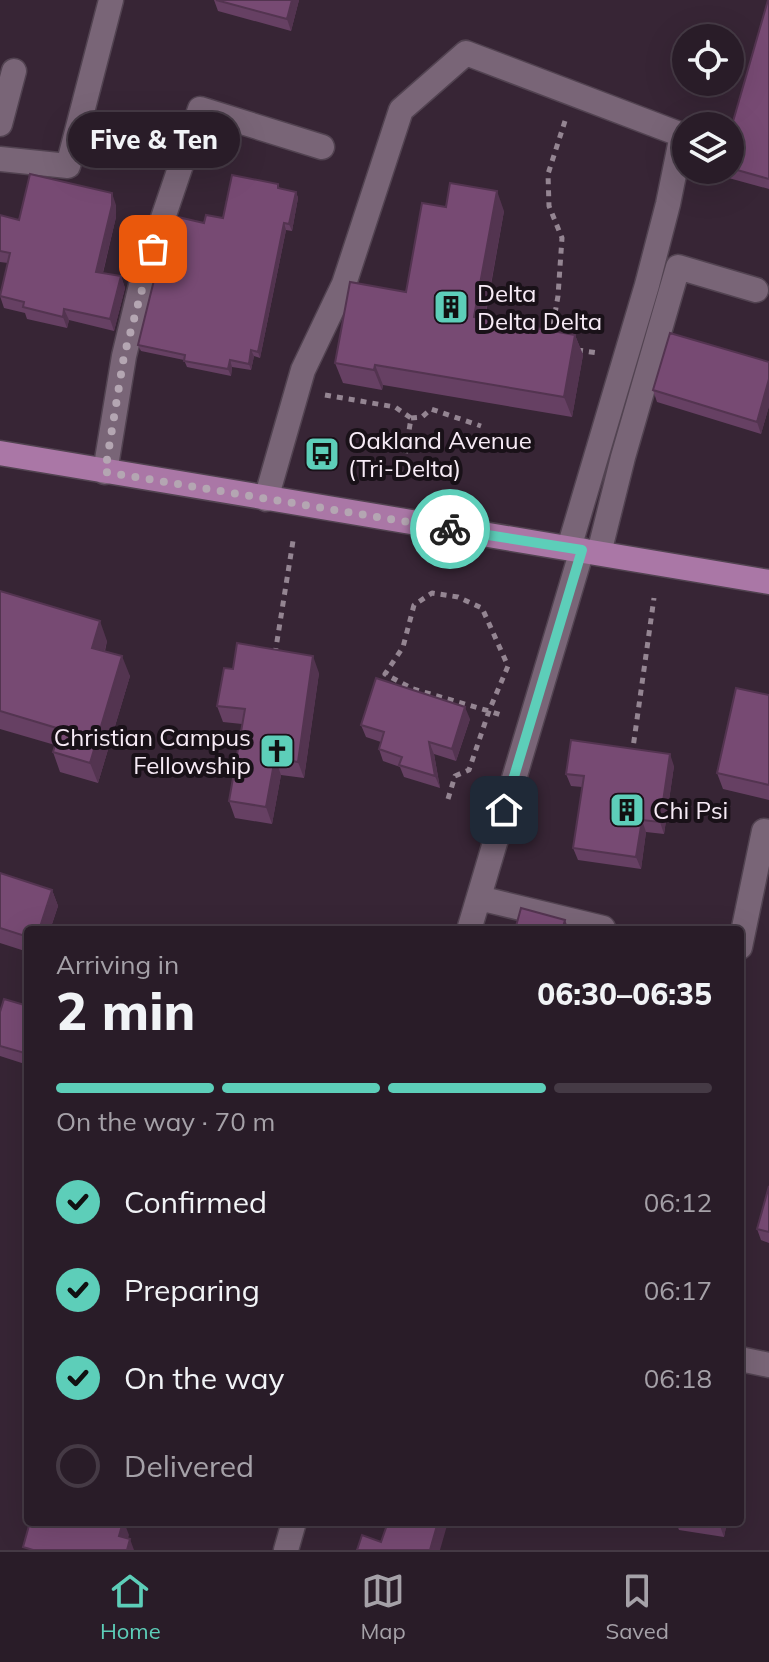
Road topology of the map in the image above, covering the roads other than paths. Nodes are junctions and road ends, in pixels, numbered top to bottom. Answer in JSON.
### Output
{"nodes":[{"id":1,"x":111,"y":0,"type":"edge"},
{"id":2,"x":14,"y":71,"type":"dead end"},
{"id":3,"x":0,"y":123,"type":"edge"},
{"id":4,"x":322,"y":147,"type":"dead end"},
{"id":5,"x":0,"y":159,"type":"edge"},
{"id":6,"x":756,"y":290,"type":"dead end"},
{"id":7,"x":0,"y":453,"type":"edge"},
{"id":8,"x":105,"y":472,"type":"junction"},
{"id":9,"x":266,"y":499,"type":"junction"},
{"id":10,"x":583,"y":551,"type":"junction"},
{"id":11,"x":769,"y":582,"type":"edge"},
{"id":12,"x":769,"y":832,"type":"edge"},
{"id":13,"x":479,"y":898,"type":"junction"},
{"id":14,"x":470,"y":926,"type":"edge"},
{"id":15,"x":595,"y":926,"type":"edge"},
{"id":16,"x":744,"y":928,"type":"edge"},
{"id":17,"x":744,"y":1360,"type":"edge"},
{"id":18,"x":769,"y":1365,"type":"edge"},
{"id":19,"x":293,"y":1526,"type":"edge"},
{"id":20,"x":286,"y":1550,"type":"edge"}],
"edges":[{"from":1,"to":5,"type":"street"},
{"from":2,"to":3,"type":"street"},
{"from":4,"to":8,"type":"street"},
{"from":6,"to":10,"type":"street"},
{"from":7,"to":8,"type":"main road"},
{"from":8,"to":9,"type":"main road"},
{"from":9,"to":10,"type":"main road"},
{"from":9,"to":10,"type":"street"},
{"from":10,"to":11,"type":"main road"},
{"from":10,"to":13,"type":"street"},
{"from":12,"to":16,"type":"street"},
{"from":13,"to":14,"type":"street"},
{"from":13,"to":15,"type":"street"},
{"from":17,"to":18,"type":"street"},
{"from":19,"to":20,"type":"street"}]}
